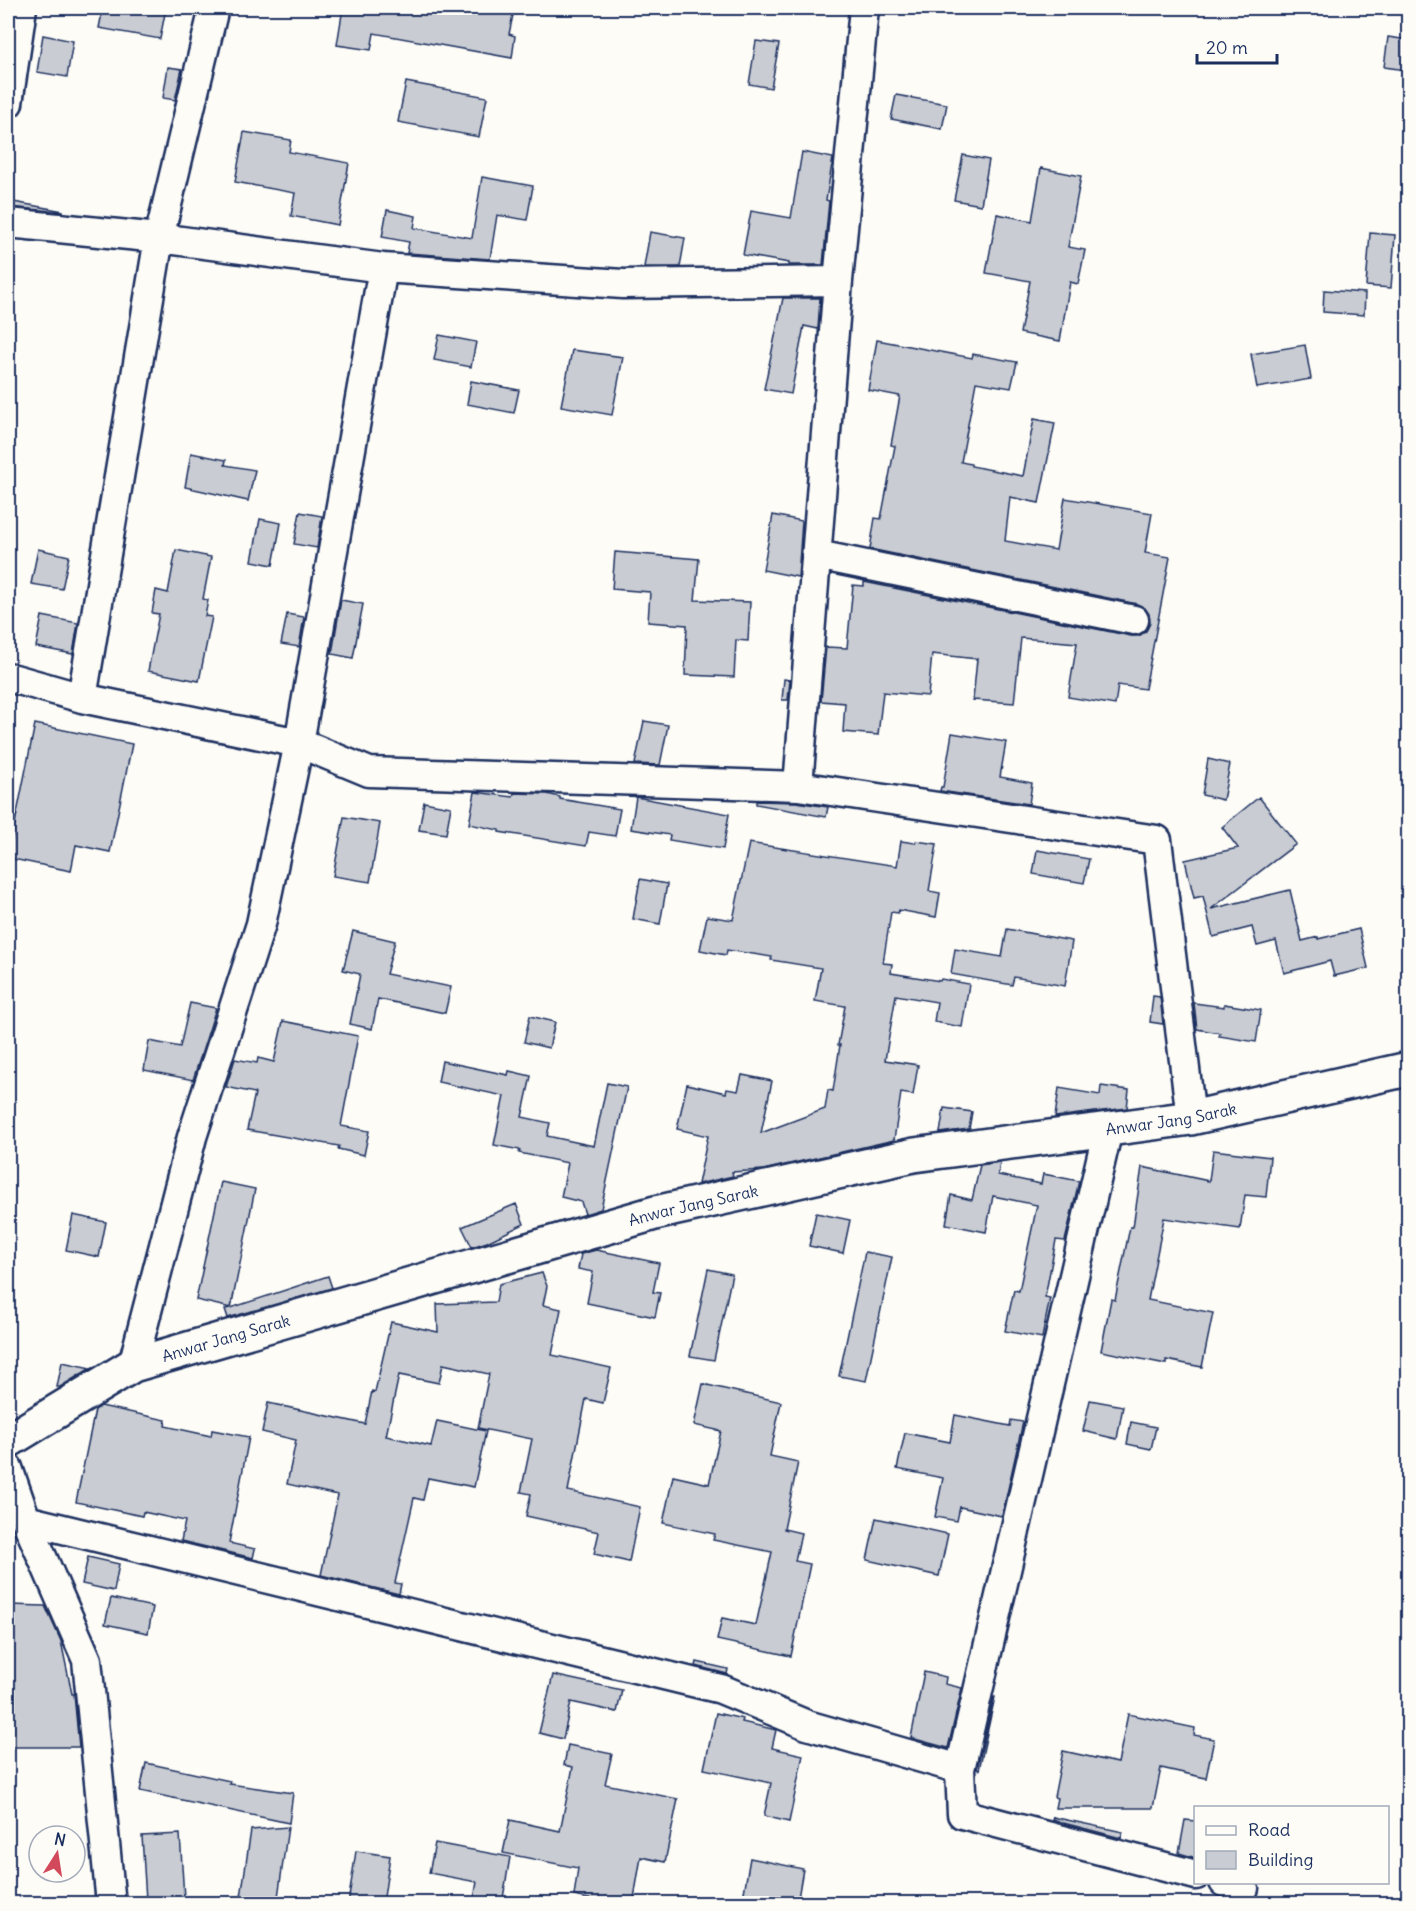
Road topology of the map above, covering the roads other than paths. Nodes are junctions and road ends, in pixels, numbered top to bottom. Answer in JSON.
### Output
{"nodes":[{"id":1,"x":22,"y":8,"type":"edge"},
{"id":2,"x":214,"y":8,"type":"edge"},
{"id":3,"x":864,"y":8,"type":"edge"},
{"id":4,"x":8,"y":103,"type":"edge"},
{"id":5,"x":8,"y":223,"type":"edge"},
{"id":6,"x":159,"y":238,"type":"junction"},
{"id":7,"x":383,"y":268,"type":"junction"},
{"id":8,"x":838,"y":281,"type":"junction"},
{"id":9,"x":817,"y":555,"type":"junction"},
{"id":10,"x":1134,"y":620,"type":"dead end"},
{"id":11,"x":8,"y":677,"type":"edge"},
{"id":12,"x":82,"y":698,"type":"junction"},
{"id":13,"x":299,"y":743,"type":"junction"},
{"id":14,"x":798,"y":786,"type":"junction"},
{"id":15,"x":1408,"y":1069,"type":"edge"},
{"id":16,"x":1191,"y":1118,"type":"junction"},
{"id":17,"x":1108,"y":1129,"type":"junction"},
{"id":18,"x":133,"y":1365,"type":"junction"},
{"id":19,"x":8,"y":1441,"type":"edge"},
{"id":20,"x":8,"y":1468,"type":"edge"},
{"id":21,"x":26,"y":1520,"type":"junction"},
{"id":22,"x":960,"y":1769,"type":"junction"},
{"id":23,"x":1194,"y":1874,"type":"edge"},
{"id":24,"x":111,"y":1904,"type":"edge"}],
"edges":[{"from":1,"to":4,"type":"street"},
{"from":2,"to":6,"type":"street"},
{"from":3,"to":8,"type":"street"},
{"from":5,"to":6,"type":"street"},
{"from":6,"to":7,"type":"street"},
{"from":6,"to":12,"type":"street"},
{"from":7,"to":8,"type":"street"},
{"from":7,"to":13,"type":"street"},
{"from":8,"to":9,"type":"street"},
{"from":9,"to":10,"type":"street"},
{"from":9,"to":14,"type":"street"},
{"from":11,"to":12,"type":"street"},
{"from":12,"to":13,"type":"street"},
{"from":13,"to":14,"type":"street"},
{"from":13,"to":18,"type":"street"},
{"from":14,"to":16,"type":"street"},
{"from":15,"to":16,"type":"main road","name":"Anwar Jang Sarak"},
{"from":16,"to":17,"type":"main road","name":"Anwar Jang Sarak"},
{"from":17,"to":18,"type":"main road","name":"Anwar Jang Sarak"},
{"from":17,"to":22,"type":"street"},
{"from":18,"to":19,"type":"main road","name":"Anwar Jang Sarak"},
{"from":20,"to":21,"type":"street"},
{"from":21,"to":22,"type":"street"},
{"from":21,"to":24,"type":"street"},
{"from":22,"to":23,"type":"street"}]}
